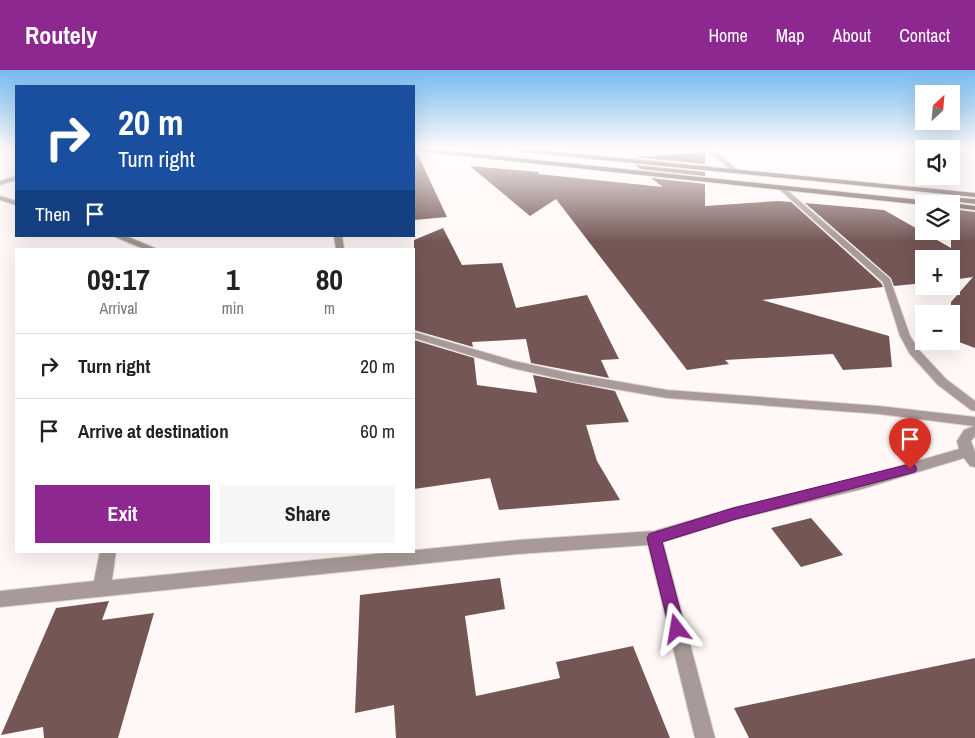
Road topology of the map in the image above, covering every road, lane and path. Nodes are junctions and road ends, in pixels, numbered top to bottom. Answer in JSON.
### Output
{"nodes":[{"id":1,"x":715,"y":180,"type":"edge"},
{"id":2,"x":832,"y":180,"type":"edge"},
{"id":3,"x":780,"y":187,"type":"junction"},
{"id":4,"x":975,"y":195,"type":"edge"},
{"id":5,"x":0,"y":198,"type":"edge"},
{"id":6,"x":915,"y":201,"type":"edge"},
{"id":7,"x":15,"y":204,"type":"edge"},
{"id":8,"x":960,"y":206,"type":"edge"},
{"id":9,"x":975,"y":208,"type":"edge"},
{"id":10,"x":119,"y":237,"type":"edge"},
{"id":11,"x":150,"y":248,"type":"edge"},
{"id":12,"x":415,"y":335,"type":"edge"},
{"id":13,"x":975,"y":407,"type":"edge"},
{"id":14,"x":975,"y":422,"type":"edge"},
{"id":15,"x":975,"y":431,"type":"edge"},
{"id":16,"x":971,"y":457,"type":"edge"},
{"id":17,"x":654,"y":538,"type":"junction"},
{"id":18,"x":108,"y":553,"type":"edge"},
{"id":19,"x":102,"y":587,"type":"junction"},
{"id":20,"x":0,"y":599,"type":"edge"},
{"id":21,"x":705,"y":738,"type":"edge"}],
"edges":[{"from":1,"to":3,"type":"main road"},
{"from":2,"to":4,"type":"main road"},
{"from":3,"to":6,"type":"main road"},
{"from":3,"to":13,"type":"street"},
{"from":5,"to":7,"type":"street"},
{"from":8,"to":9,"type":"main road"},
{"from":10,"to":11,"type":"street"},
{"from":12,"to":14,"type":"street"},
{"from":15,"to":16,"type":"street"},
{"from":16,"to":17,"type":"street"},
{"from":17,"to":19,"type":"street"},
{"from":17,"to":21,"type":"street"},
{"from":18,"to":19,"type":"street"},
{"from":19,"to":20,"type":"street"}]}
